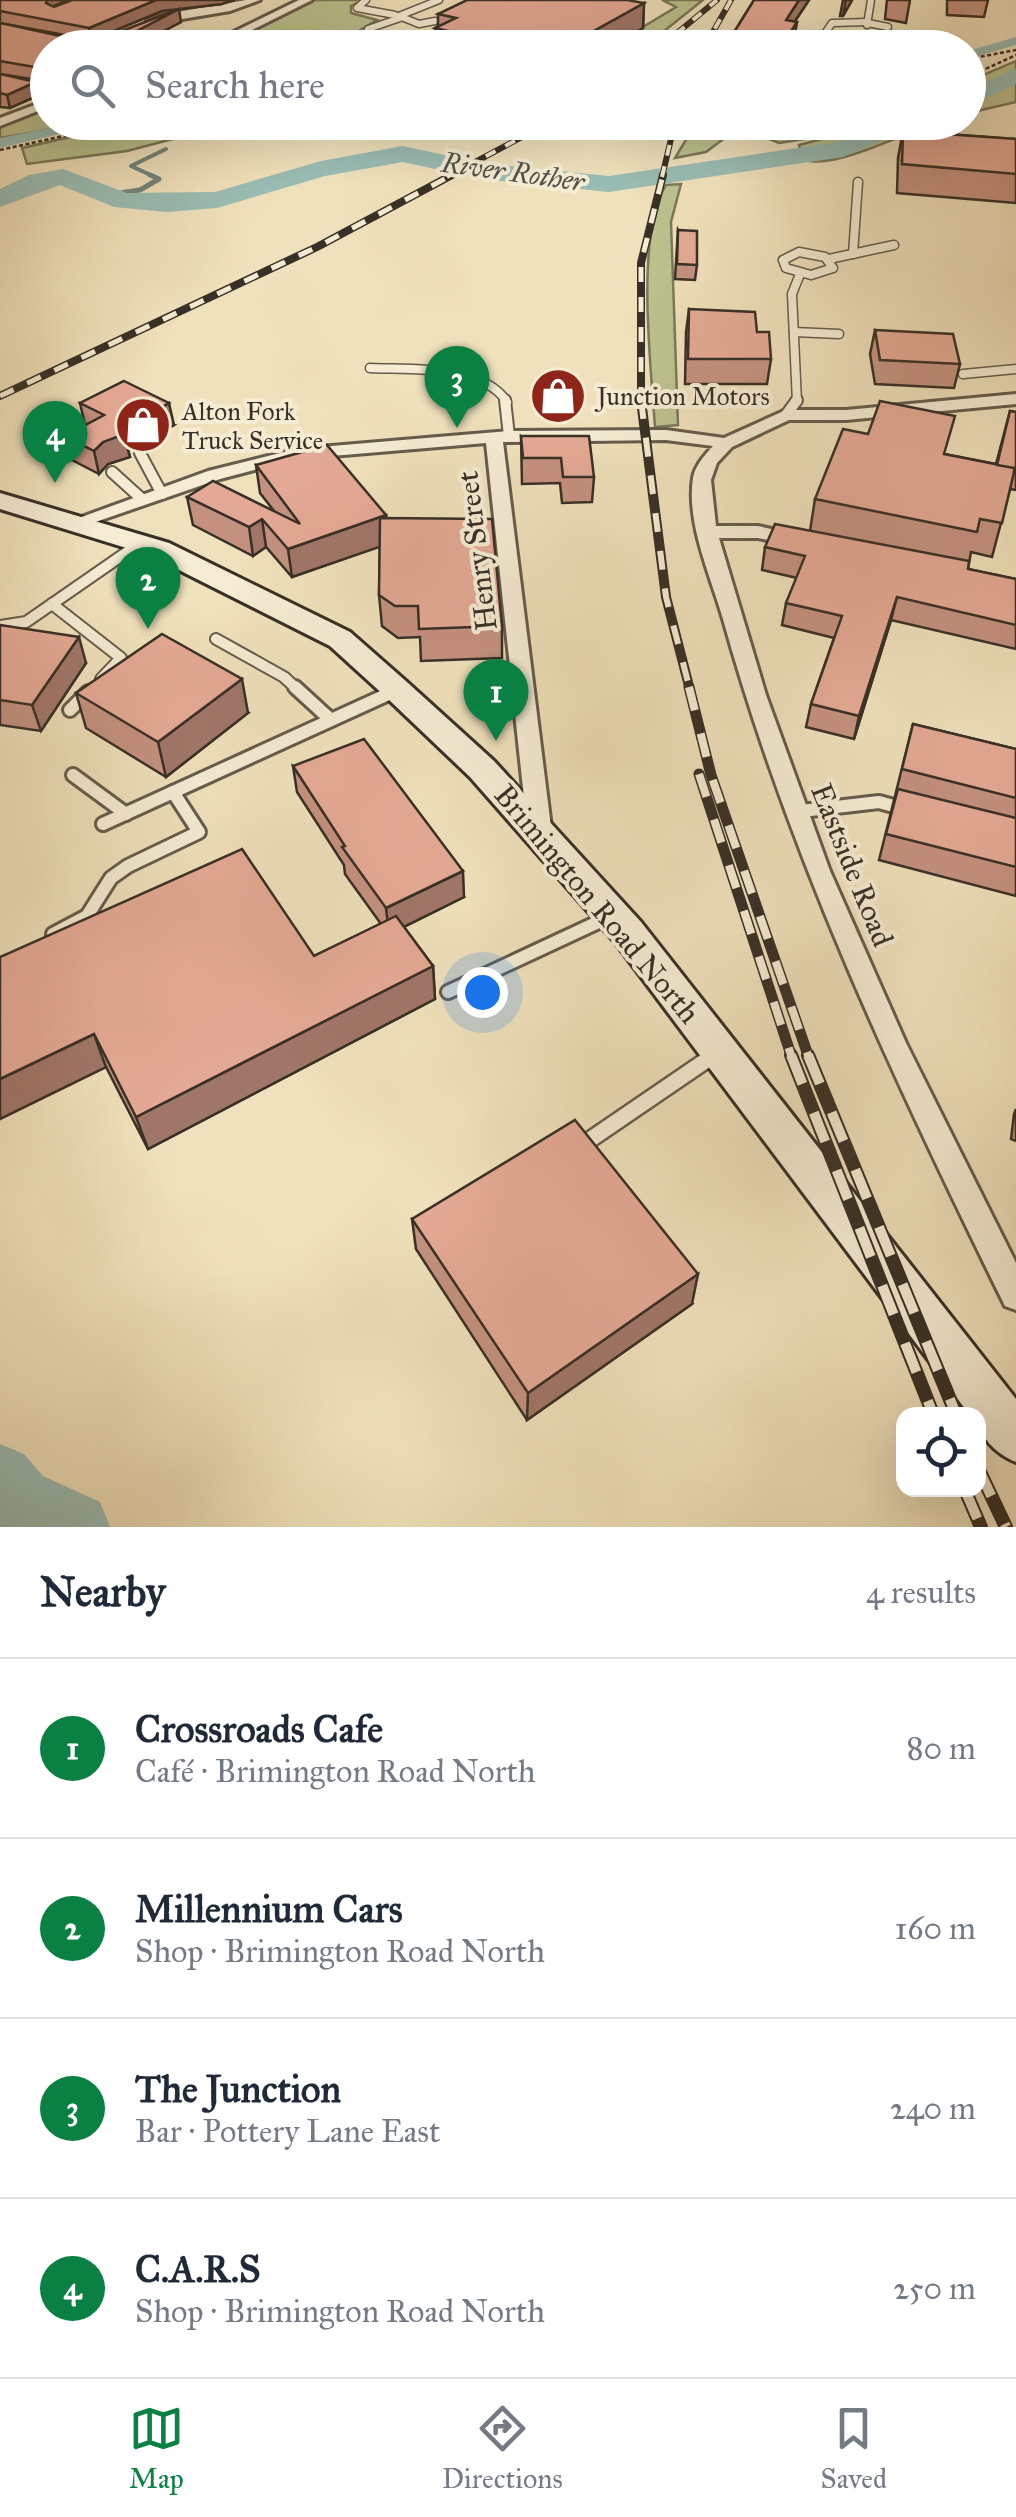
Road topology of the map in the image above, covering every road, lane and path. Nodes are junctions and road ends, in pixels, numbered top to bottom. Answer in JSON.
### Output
{"nodes":[{"id":1,"x":255,"y":0,"type":"edge"},
{"id":2,"x":307,"y":0,"type":"edge"},
{"id":3,"x":366,"y":0,"type":"edge"},
{"id":4,"x":439,"y":0,"type":"edge"},
{"id":5,"x":870,"y":0,"type":"edge"},
{"id":6,"x":399,"y":17,"type":"junction"},
{"id":7,"x":434,"y":22,"type":"dead end"},
{"id":8,"x":868,"y":23,"type":"junction"},
{"id":9,"x":138,"y":27,"type":"edge"},
{"id":10,"x":888,"y":28,"type":"dead end"},
{"id":11,"x":244,"y":30,"type":"edge"},
{"id":12,"x":368,"y":30,"type":"edge"},
{"id":13,"x":824,"y":30,"type":"edge"},
{"id":14,"x":1016,"y":53,"type":"edge"},
{"id":15,"x":986,"y":57,"type":"edge"},
{"id":16,"x":986,"y":68,"type":"edge"},
{"id":17,"x":30,"y":104,"type":"edge"},
{"id":18,"x":0,"y":122,"type":"edge"},
{"id":19,"x":45,"y":140,"type":"edge"},
{"id":20,"x":0,"y":150,"type":"edge"},
{"id":21,"x":858,"y":182,"type":"dead end"},
{"id":22,"x":894,"y":245,"type":"dead end"},
{"id":23,"x":854,"y":254,"type":"junction"},
{"id":24,"x":829,"y":259,"type":"junction"},
{"id":25,"x":800,"y":274,"type":"junction"},
{"id":26,"x":794,"y":332,"type":"junction"},
{"id":27,"x":839,"y":334,"type":"dead end"},
{"id":28,"x":370,"y":368,"type":"dead end"},
{"id":29,"x":1016,"y":368,"type":"edge"},
{"id":30,"x":964,"y":374,"type":"edge"},
{"id":31,"x":1016,"y":399,"type":"edge"},
{"id":32,"x":786,"y":416,"type":"junction"},
{"id":33,"x":501,"y":437,"type":"junction"},
{"id":34,"x":726,"y":442,"type":"junction"},
{"id":35,"x":140,"y":454,"type":"dead end"},
{"id":36,"x":112,"y":472,"type":"dead end"},
{"id":37,"x":162,"y":494,"type":"junction"},
{"id":38,"x":144,"y":500,"type":"junction"},
{"id":39,"x":0,"y":501,"type":"edge"},
{"id":40,"x":74,"y":523,"type":"junction"},
{"id":41,"x":710,"y":532,"type":"junction"},
{"id":42,"x":140,"y":543,"type":"junction"},
{"id":43,"x":813,"y":544,"type":"edge"},
{"id":44,"x":52,"y":604,"type":"junction"},
{"id":45,"x":0,"y":626,"type":"edge"},
{"id":46,"x":216,"y":640,"type":"dead end"},
{"id":47,"x":397,"y":690,"type":"junction"},
{"id":48,"x":70,"y":710,"type":"dead end"},
{"id":49,"x":331,"y":720,"type":"junction"},
{"id":50,"x":73,"y":775,"type":"dead end"},
{"id":51,"x":173,"y":792,"type":"junction"},
{"id":52,"x":794,"y":812,"type":"junction"},
{"id":53,"x":126,"y":814,"type":"junction"},
{"id":54,"x":930,"y":816,"type":"edge"},
{"id":55,"x":104,"y":824,"type":"dead end"},
{"id":56,"x":540,"y":835,"type":"junction"},
{"id":57,"x":613,"y":916,"type":"junction"},
{"id":58,"x":38,"y":941,"type":"edge"},
{"id":59,"x":448,"y":992,"type":"dead end"},
{"id":60,"x":720,"y":1052,"type":"junction"},
{"id":61,"x":592,"y":1139,"type":"edge"},
{"id":62,"x":1016,"y":1295,"type":"edge"},
{"id":63,"x":1016,"y":1438,"type":"edge"}],
"edges":[{"from":1,"to":9,"type":"street"},
{"from":2,"to":11,"type":"street"},
{"from":3,"to":6,"type":"lane"},
{"from":4,"to":6,"type":"lane"},
{"from":5,"to":8,"type":"lane"},
{"from":6,"to":7,"type":"lane"},
{"from":6,"to":12,"type":"lane"},
{"from":8,"to":10,"type":"lane"},
{"from":8,"to":13,"type":"lane"},
{"from":14,"to":15,"type":"path"},
{"from":14,"to":16,"type":"path"},
{"from":17,"to":18,"type":"street"},
{"from":19,"to":20,"type":"path"},
{"from":21,"to":23,"type":"lane"},
{"from":22,"to":23,"type":"lane"},
{"from":23,"to":24,"type":"lane"},
{"from":24,"to":25,"type":"lane"},
{"from":24,"to":25,"type":"lane"},
{"from":25,"to":26,"type":"lane"},
{"from":26,"to":27,"type":"lane"},
{"from":26,"to":32,"type":"lane"},
{"from":28,"to":33,"type":"lane"},
{"from":29,"to":30,"type":"lane"},
{"from":31,"to":32,"type":"street"},
{"from":32,"to":34,"type":"street"},
{"from":33,"to":34,"type":"street"},
{"from":33,"to":37,"type":"street"},
{"from":33,"to":56,"type":"street","name":"Henry Street"},
{"from":34,"to":41,"type":"street","name":"Eastside Road"},
{"from":35,"to":37,"type":"lane"},
{"from":36,"to":38,"type":"lane"},
{"from":37,"to":38,"type":"street"},
{"from":38,"to":40,"type":"street"},
{"from":39,"to":40,"type":"main road","name":"Brimington Road North"},
{"from":40,"to":42,"type":"main road","name":"Brimington Road North"},
{"from":41,"to":43,"type":"street"},
{"from":41,"to":52,"type":"street","name":"Eastside Road"},
{"from":42,"to":44,"type":"lane"},
{"from":42,"to":47,"type":"main road","name":"Brimington Road North"},
{"from":44,"to":45,"type":"lane"},
{"from":44,"to":48,"type":"lane"},
{"from":46,"to":49,"type":"lane"},
{"from":47,"to":49,"type":"lane"},
{"from":47,"to":56,"type":"main road","name":"Brimington Road North"},
{"from":49,"to":51,"type":"lane"},
{"from":50,"to":53,"type":"lane"},
{"from":51,"to":53,"type":"lane"},
{"from":51,"to":58,"type":"lane"},
{"from":52,"to":54,"type":"lane"},
{"from":52,"to":62,"type":"street","name":"Eastside Road"},
{"from":53,"to":55,"type":"lane"},
{"from":56,"to":57,"type":"main road","name":"Brimington Road North"},
{"from":57,"to":59,"type":"lane"},
{"from":57,"to":60,"type":"main road","name":"Brimington Road North"},
{"from":60,"to":61,"type":"lane"},
{"from":60,"to":63,"type":"main road","name":"Brimington Road North"}]}
